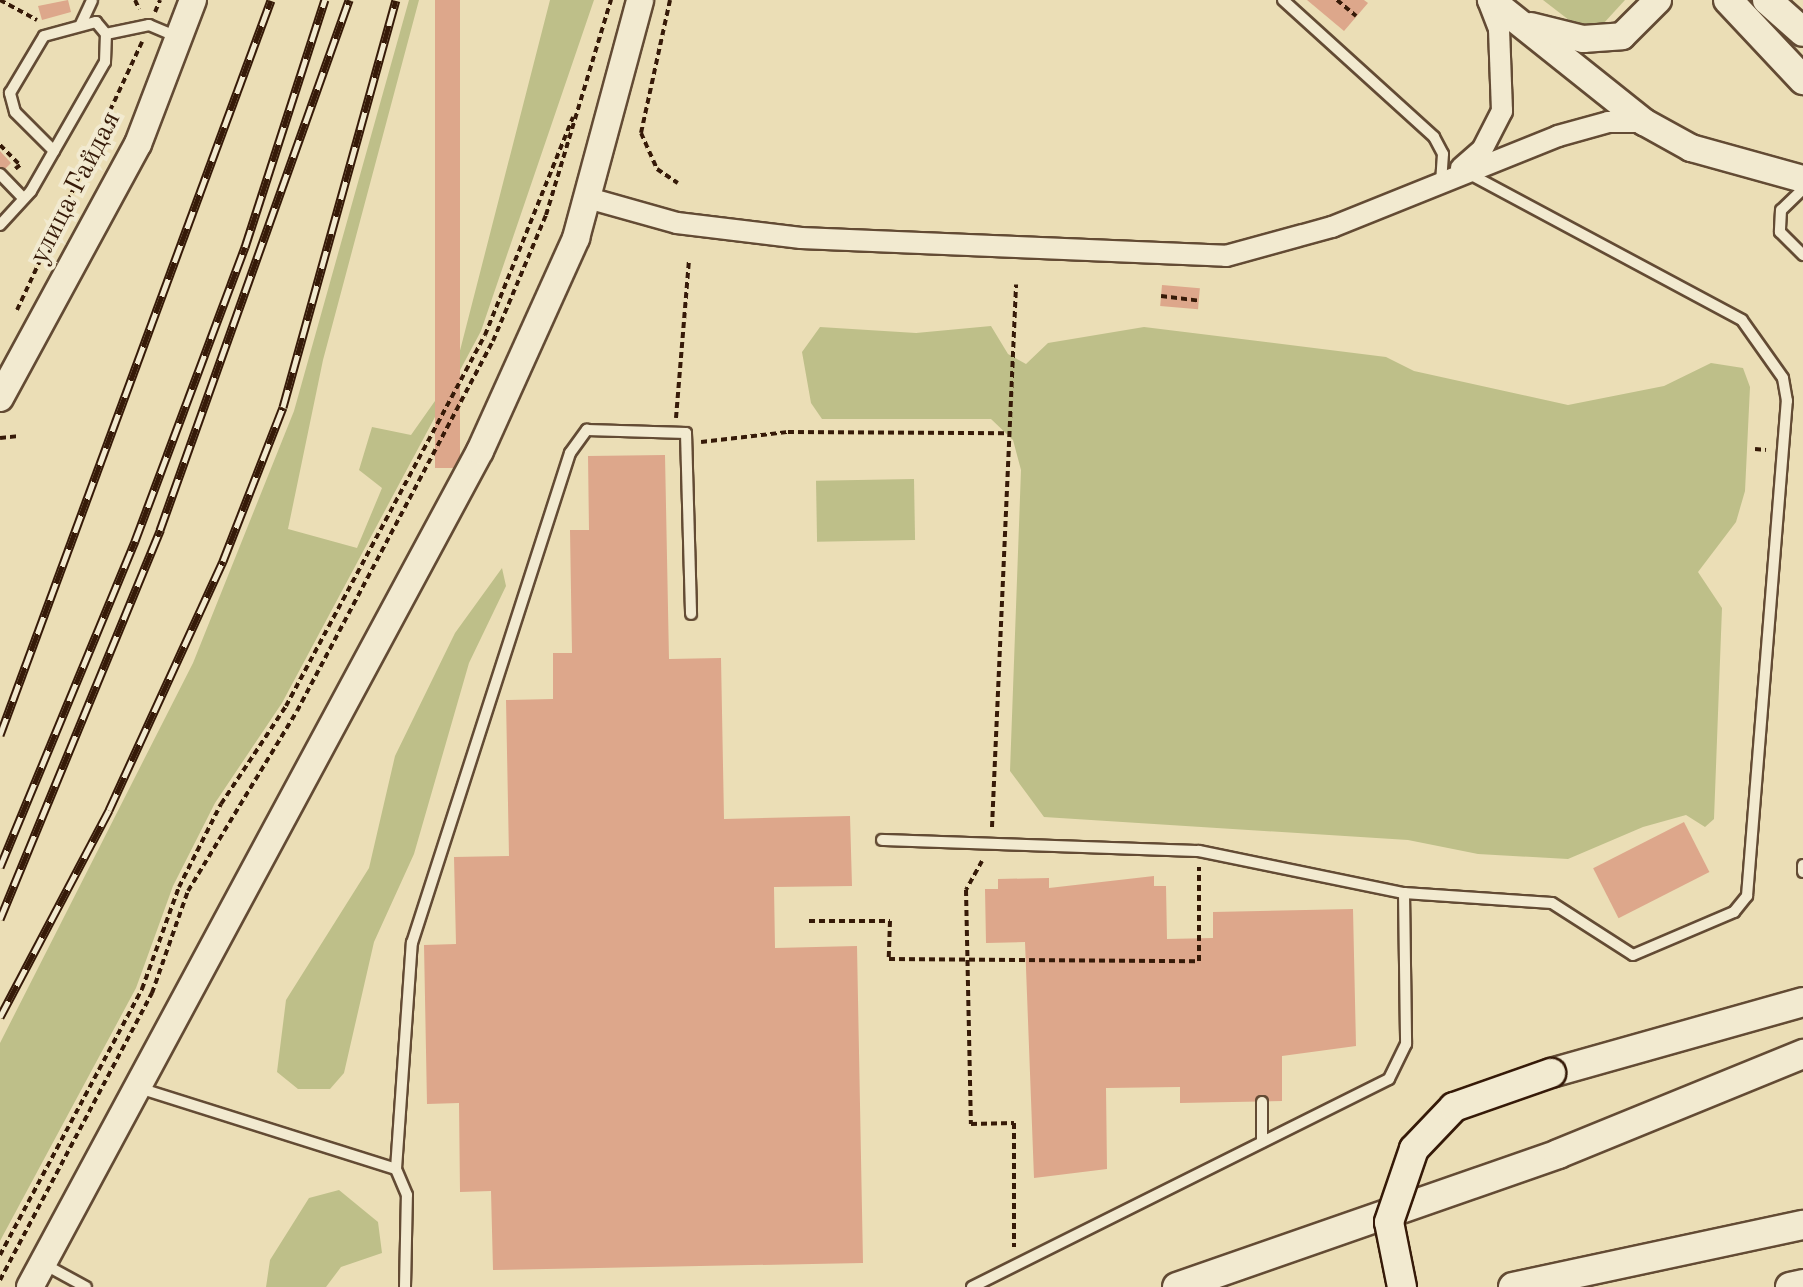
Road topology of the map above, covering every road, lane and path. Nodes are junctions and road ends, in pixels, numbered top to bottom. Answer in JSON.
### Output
{"nodes":[{"id":1,"x":0,"y":0,"type":"edge"},
{"id":2,"x":92,"y":0,"type":"edge"},
{"id":3,"x":160,"y":0,"type":"edge"},
{"id":4,"x":193,"y":0,"type":"edge"},
{"id":5,"x":611,"y":0,"type":"edge"},
{"id":6,"x":640,"y":0,"type":"edge"},
{"id":7,"x":670,"y":0,"type":"edge"},
{"id":8,"x":1283,"y":0,"type":"edge"},
{"id":9,"x":1337,"y":0,"type":"edge"},
{"id":10,"x":1490,"y":0,"type":"edge"},
{"id":11,"x":1658,"y":0,"type":"edge"},
{"id":12,"x":1728,"y":0,"type":"edge"},
{"id":13,"x":1767,"y":0,"type":"edge"},
{"id":14,"x":1356,"y":16,"type":"dead end"},
{"id":15,"x":1520,"y":23,"type":"junction"},
{"id":16,"x":81,"y":24,"type":"junction"},
{"id":17,"x":149,"y":25,"type":"junction"},
{"id":18,"x":57,"y":31,"type":"junction"},
{"id":19,"x":1803,"y":32,"type":"edge"},
{"id":20,"x":106,"y":34,"type":"junction"},
{"id":21,"x":179,"y":38,"type":"junction"},
{"id":22,"x":1803,"y":80,"type":"edge"},
{"id":23,"x":585,"y":85,"type":"junction"},
{"id":24,"x":1644,"y":122,"type":"junction"},
{"id":25,"x":54,"y":151,"type":"junction"},
{"id":26,"x":1466,"y":172,"type":"junction"},
{"id":27,"x":0,"y":174,"type":"edge"},
{"id":28,"x":1803,"y":179,"type":"edge"},
{"id":29,"x":1441,"y":182,"type":"junction"},
{"id":30,"x":678,"y":183,"type":"dead end"},
{"id":31,"x":1803,"y":189,"type":"edge"},
{"id":32,"x":23,"y":198,"type":"junction"},
{"id":33,"x":588,"y":198,"type":"junction"},
{"id":34,"x":0,"y":225,"type":"edge"},
{"id":35,"x":1803,"y":255,"type":"edge"},
{"id":36,"x":689,"y":260,"type":"dead end"},
{"id":37,"x":1016,"y":285,"type":"dead end"},
{"id":38,"x":1161,"y":296,"type":"dead end"},
{"id":39,"x":1199,"y":301,"type":"dead end"},
{"id":40,"x":13,"y":317,"type":"dead end"},
{"id":41,"x":4,"y":386,"type":"edge"},
{"id":42,"x":675,"y":428,"type":"junction"},
{"id":43,"x":1010,"y":433,"type":"junction"},
{"id":44,"x":18,"y":436,"type":"dead end"},
{"id":45,"x":0,"y":438,"type":"edge"},
{"id":46,"x":690,"y":444,"type":"junction"},
{"id":47,"x":691,"y":614,"type":"dead end"},
{"id":48,"x":882,"y":840,"type":"dead end"},
{"id":49,"x":992,"y":844,"type":"junction"},
{"id":50,"x":1199,"y":851,"type":"junction"},
{"id":51,"x":1803,"y":865,"type":"edge"},
{"id":52,"x":1803,"y":872,"type":"edge"},
{"id":53,"x":1404,"y":893,"type":"junction"},
{"id":54,"x":809,"y":921,"type":"dead end"},
{"id":55,"x":968,"y":959,"type":"junction"},
{"id":56,"x":142,"y":989,"type":"junction"},
{"id":57,"x":152,"y":993,"type":"junction"},
{"id":58,"x":1803,"y":1002,"type":"edge"},
{"id":59,"x":1803,"y":1054,"type":"edge"},
{"id":60,"x":135,"y":1085,"type":"junction"},
{"id":61,"x":1262,"y":1102,"type":"dead end"},
{"id":62,"x":1262,"y":1142,"type":"junction"},
{"id":63,"x":396,"y":1169,"type":"junction"},
{"id":64,"x":1803,"y":1225,"type":"edge"},
{"id":65,"x":0,"y":1255,"type":"edge"},
{"id":66,"x":42,"y":1263,"type":"junction"},
{"id":67,"x":1014,"y":1266,"type":"junction"},
{"id":68,"x":0,"y":1280,"type":"edge"},
{"id":69,"x":1803,"y":1284,"type":"edge"},
{"id":70,"x":30,"y":1287,"type":"edge"},
{"id":71,"x":86,"y":1287,"type":"edge"},
{"id":72,"x":405,"y":1287,"type":"edge"},
{"id":73,"x":972,"y":1287,"type":"edge"},
{"id":74,"x":1177,"y":1287,"type":"edge"},
{"id":75,"x":1402,"y":1287,"type":"edge"},
{"id":76,"x":1513,"y":1287,"type":"edge"},
{"id":77,"x":1790,"y":1287,"type":"edge"}],
"edges":[{"from":1,"to":18,"type":"path"},
{"from":2,"to":16,"type":"lane"},
{"from":3,"to":17,"type":"path"},
{"from":4,"to":21,"type":"street","name":"улица Гайдая"},
{"from":5,"to":23,"type":"path"},
{"from":6,"to":33,"type":"street"},
{"from":7,"to":30,"type":"path"},
{"from":8,"to":29,"type":"lane"},
{"from":9,"to":14,"type":"path"},
{"from":10,"to":15,"type":"street"},
{"from":10,"to":29,"type":"street"},
{"from":11,"to":15,"type":"street"},
{"from":12,"to":22,"type":"main road"},
{"from":13,"to":19,"type":"main road"},
{"from":15,"to":24,"type":"street"},
{"from":16,"to":18,"type":"lane"},
{"from":16,"to":20,"type":"lane"},
{"from":17,"to":20,"type":"lane"},
{"from":17,"to":21,"type":"lane"},
{"from":17,"to":40,"type":"path"},
{"from":18,"to":25,"type":"lane"},
{"from":20,"to":25,"type":"lane"},
{"from":21,"to":41,"type":"street","name":"улица Гайдая"},
{"from":23,"to":56,"type":"path"},
{"from":23,"to":57,"type":"path"},
{"from":24,"to":26,"type":"street"},
{"from":24,"to":28,"type":"street"},
{"from":25,"to":32,"type":"lane"},
{"from":26,"to":29,"type":"street"},
{"from":26,"to":53,"type":"lane"},
{"from":27,"to":32,"type":"lane"},
{"from":29,"to":33,"type":"street"},
{"from":31,"to":35,"type":"lane"},
{"from":32,"to":34,"type":"lane"},
{"from":33,"to":60,"type":"street"},
{"from":36,"to":42,"type":"path"},
{"from":37,"to":43,"type":"path"},
{"from":38,"to":39,"type":"path"},
{"from":42,"to":46,"type":"lane"},
{"from":42,"to":63,"type":"lane"},
{"from":43,"to":46,"type":"path"},
{"from":43,"to":49,"type":"path"},
{"from":44,"to":45,"type":"path"},
{"from":46,"to":47,"type":"lane"},
{"from":48,"to":49,"type":"lane"},
{"from":49,"to":50,"type":"lane"},
{"from":49,"to":55,"type":"path"},
{"from":50,"to":53,"type":"lane"},
{"from":50,"to":55,"type":"path"},
{"from":51,"to":52,"type":"lane"},
{"from":53,"to":62,"type":"lane"},
{"from":54,"to":55,"type":"path"},
{"from":55,"to":67,"type":"path"},
{"from":56,"to":57,"type":"path"},
{"from":56,"to":65,"type":"path"},
{"from":57,"to":68,"type":"path"},
{"from":58,"to":75,"type":"main road","bridge":true},
{"from":59,"to":74,"type":"main road"},
{"from":60,"to":63,"type":"lane"},
{"from":60,"to":66,"type":"street"},
{"from":61,"to":62,"type":"lane"},
{"from":62,"to":67,"type":"lane"},
{"from":63,"to":72,"type":"lane"},
{"from":64,"to":76,"type":"main road"},
{"from":66,"to":70,"type":"street"},
{"from":66,"to":71,"type":"lane"},
{"from":67,"to":73,"type":"lane"},
{"from":69,"to":77,"type":"main road"}]}
